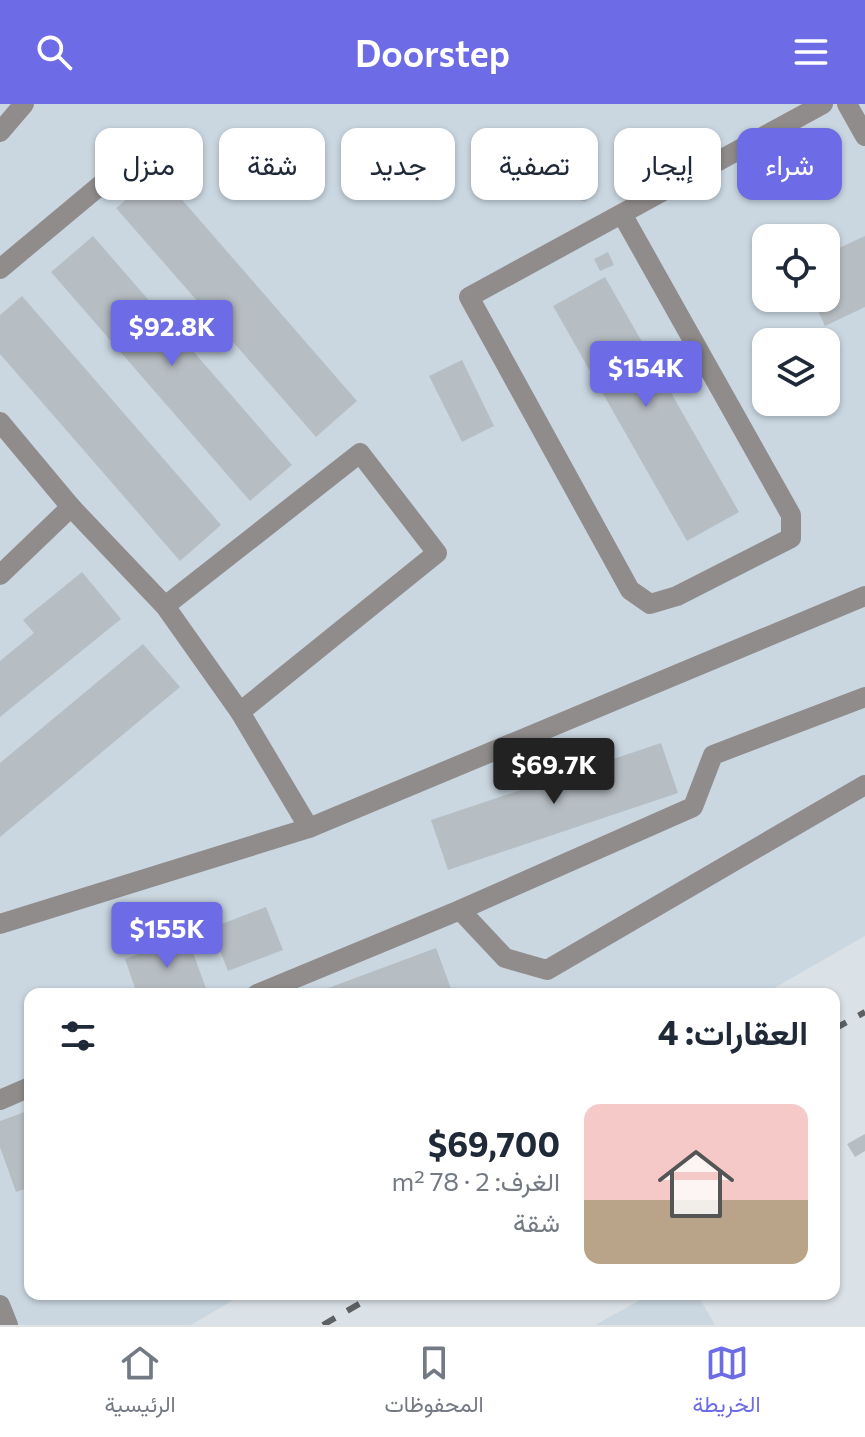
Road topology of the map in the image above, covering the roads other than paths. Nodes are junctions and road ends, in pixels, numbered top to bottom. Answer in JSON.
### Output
{"nodes":[{"id":1,"x":24,"y":104,"type":"edge"},
{"id":2,"x":823,"y":104,"type":"edge"},
{"id":3,"x":847,"y":104,"type":"edge"},
{"id":4,"x":0,"y":132,"type":"edge"},
{"id":5,"x":865,"y":136,"type":"edge"},
{"id":6,"x":95,"y":190,"type":"edge"},
{"id":7,"x":622,"y":214,"type":"junction"},
{"id":8,"x":0,"y":269,"type":"edge"},
{"id":9,"x":0,"y":422,"type":"edge"},
{"id":10,"x":71,"y":507,"type":"junction"},
{"id":11,"x":0,"y":575,"type":"edge"},
{"id":12,"x":865,"y":596,"type":"edge"},
{"id":13,"x":165,"y":606,"type":"junction"},
{"id":14,"x":865,"y":697,"type":"edge"},
{"id":15,"x":240,"y":712,"type":"junction"},
{"id":16,"x":865,"y":785,"type":"edge"},
{"id":17,"x":309,"y":828,"type":"junction"},
{"id":18,"x":460,"y":910,"type":"junction"},
{"id":19,"x":0,"y":924,"type":"edge"},
{"id":20,"x":272,"y":988,"type":"edge"},
{"id":21,"x":24,"y":1090,"type":"edge"},
{"id":22,"x":0,"y":1100,"type":"edge"},
{"id":23,"x":0,"y":1305,"type":"edge"},
{"id":24,"x":8,"y":1325,"type":"edge"}],
"edges":[{"from":1,"to":4,"type":"street"},
{"from":2,"to":7,"type":"street"},
{"from":3,"to":5,"type":"street"},
{"from":6,"to":8,"type":"street"},
{"from":7,"to":7,"type":"street"},
{"from":9,"to":10,"type":"street"},
{"from":10,"to":11,"type":"street"},
{"from":10,"to":13,"type":"street"},
{"from":12,"to":17,"type":"street"},
{"from":13,"to":15,"type":"street"},
{"from":13,"to":15,"type":"street"},
{"from":14,"to":18,"type":"street"},
{"from":15,"to":17,"type":"street"},
{"from":16,"to":18,"type":"street"},
{"from":17,"to":19,"type":"street"},
{"from":18,"to":20,"type":"street"},
{"from":21,"to":22,"type":"street"},
{"from":23,"to":24,"type":"street"}]}
